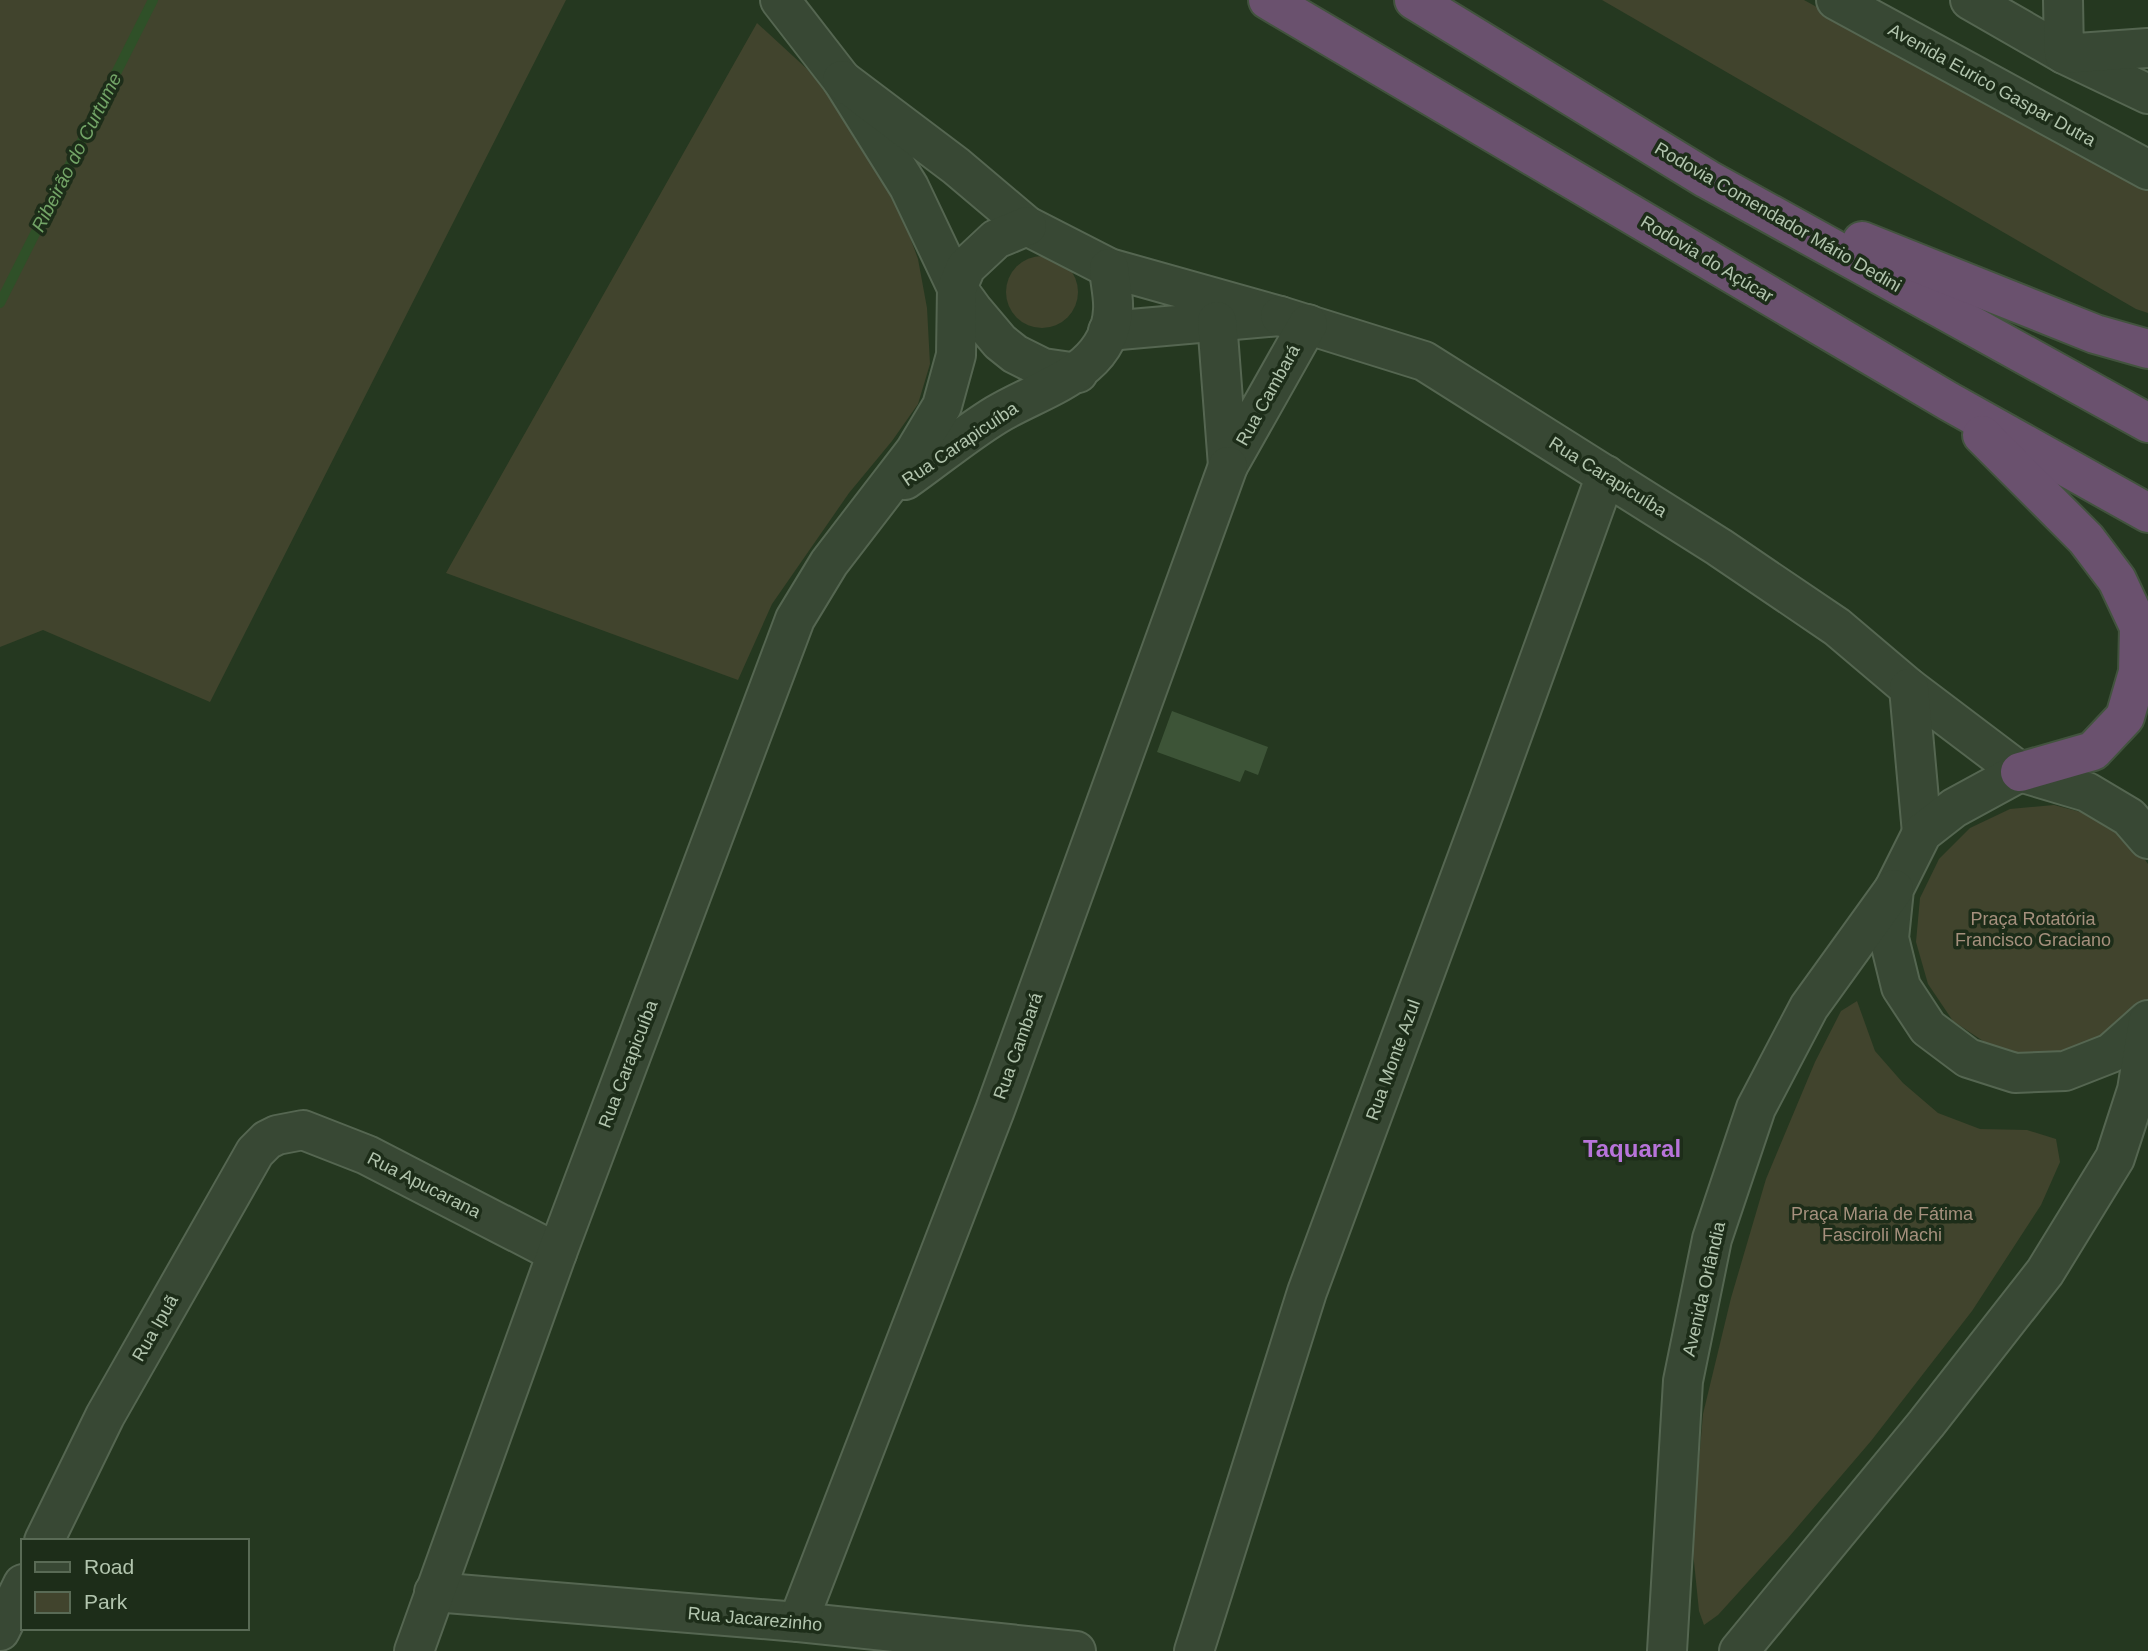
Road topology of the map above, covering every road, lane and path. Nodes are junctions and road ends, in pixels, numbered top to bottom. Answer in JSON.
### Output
{"nodes":[{"id":1,"x":780,"y":0,"type":"edge"},
{"id":2,"x":1268,"y":0,"type":"edge"},
{"id":3,"x":1413,"y":0,"type":"edge"},
{"id":4,"x":1836,"y":0,"type":"edge"},
{"id":5,"x":1970,"y":0,"type":"edge"},
{"id":6,"x":2063,"y":0,"type":"edge"},
{"id":7,"x":2148,"y":48,"type":"edge"},
{"id":8,"x":2064,"y":54,"type":"junction"},
{"id":9,"x":842,"y":79,"type":"junction"},
{"id":10,"x":2148,"y":94,"type":"edge"},
{"id":11,"x":2148,"y":170,"type":"edge"},
{"id":12,"x":1707,"y":179,"type":"junction"},
{"id":13,"x":1027,"y":226,"type":"junction"},
{"id":14,"x":1109,"y":268,"type":"junction"},
{"id":15,"x":957,"y":288,"type":"junction"},
{"id":16,"x":1294,"y":320,"type":"junction"},
{"id":17,"x":1217,"y":321,"type":"junction"},
{"id":18,"x":1108,"y":331,"type":"junction"},
{"id":19,"x":2148,"y":349,"type":"edge"},
{"id":20,"x":1078,"y":373,"type":"junction"},
{"id":21,"x":1948,"y":401,"type":"junction"},
{"id":22,"x":2148,"y":424,"type":"edge"},
{"id":23,"x":1228,"y":466,"type":"junction"},
{"id":24,"x":1606,"y":475,"type":"junction"},
{"id":25,"x":880,"y":497,"type":"junction"},
{"id":26,"x":2148,"y":513,"type":"edge"},
{"id":27,"x":1909,"y":688,"type":"junction"},
{"id":28,"x":2020,"y":772,"type":"junction"},
{"id":29,"x":1922,"y":832,"type":"junction"},
{"id":30,"x":2148,"y":839,"type":"edge"},
{"id":31,"x":1894,"y":889,"type":"junction"},
{"id":32,"x":2148,"y":1021,"type":"edge"},
{"id":33,"x":286,"y":1132,"type":"joint"},
{"id":34,"x":557,"y":1253,"type":"junction"},
{"id":35,"x":45,"y":1539,"type":"edge"},
{"id":36,"x":21,"y":1588,"type":"edge"},
{"id":37,"x":434,"y":1592,"type":"junction"},
{"id":38,"x":798,"y":1622,"type":"junction"},
{"id":39,"x":0,"y":1631,"type":"edge"},
{"id":40,"x":414,"y":1651,"type":"edge"},
{"id":41,"x":1076,"y":1651,"type":"edge"},
{"id":42,"x":1194,"y":1651,"type":"edge"},
{"id":43,"x":1667,"y":1651,"type":"edge"},
{"id":44,"x":1739,"y":1651,"type":"edge"}],
"edges":[{"from":1,"to":9,"type":"street"},
{"from":2,"to":21,"type":"highway","name":"Rodovia do Açúcar"},
{"from":3,"to":12,"type":"highway","name":"Rodovia Comendador Mário Dedini"},
{"from":4,"to":11,"type":"street","name":"Avenida Eurico Gaspar Dutra"},
{"from":5,"to":8,"type":"street"},
{"from":6,"to":8,"type":"street"},
{"from":7,"to":8,"type":"street"},
{"from":8,"to":10,"type":"street"},
{"from":9,"to":13,"type":"street","name":"Rua Carapicuíba"},
{"from":9,"to":15,"type":"street"},
{"from":12,"to":19,"type":"highway"},
{"from":12,"to":22,"type":"highway","name":"Rodovia Comendador Mário Dedini"},
{"from":13,"to":14,"type":"street","name":"Rua Carapicuíba"},
{"from":13,"to":15,"type":"street"},
{"from":14,"to":16,"type":"street","name":"Rua Carapicuíba"},
{"from":14,"to":18,"type":"street","name":"Rua Carapicuíba"},
{"from":15,"to":20,"type":"street"},
{"from":15,"to":25,"type":"street","name":"Rua Carapicuíba"},
{"from":16,"to":17,"type":"street","name":"Rua Carapicuíba"},
{"from":16,"to":23,"type":"street","name":"Rua Cambará"},
{"from":16,"to":24,"type":"street","name":"Rua Carapicuíba"},
{"from":17,"to":18,"type":"street","name":"Rua Carapicuíba"},
{"from":17,"to":23,"type":"street","name":"Rua Cambará"},
{"from":18,"to":20,"type":"street","name":"Rua Carapicuíba"},
{"from":20,"to":25,"type":"street","name":"Rua Carapicuíba"},
{"from":21,"to":26,"type":"highway","name":"Rodovia do Açúcar"},
{"from":21,"to":28,"type":"highway"},
{"from":23,"to":38,"type":"street","name":"Rua Cambará"},
{"from":24,"to":27,"type":"street","name":"Rua Carapicuíba"},
{"from":24,"to":42,"type":"street","name":"Rua Monte Azul"},
{"from":25,"to":34,"type":"street","name":"Rua Carapicuíba"},
{"from":27,"to":28,"type":"street","name":"Rua Carapicuíba"},
{"from":27,"to":29,"type":"street"},
{"from":28,"to":29,"type":"street"},
{"from":28,"to":30,"type":"street"},
{"from":29,"to":31,"type":"street"},
{"from":31,"to":32,"type":"street"},
{"from":31,"to":43,"type":"street","name":"Avenida Orlândia"},
{"from":32,"to":44,"type":"street"},
{"from":33,"to":34,"type":"street","name":"Rua Apucarana"},
{"from":33,"to":35,"type":"street","name":"Rua Ipuã"},
{"from":34,"to":37,"type":"street","name":"Rua Carapicuíba"},
{"from":36,"to":39,"type":"street"},
{"from":37,"to":38,"type":"street","name":"Rua Jacarezinho"},
{"from":37,"to":40,"type":"street","name":"Rua Carapicuíba"},
{"from":38,"to":41,"type":"street","name":"Rua Jacarezinho"}]}
